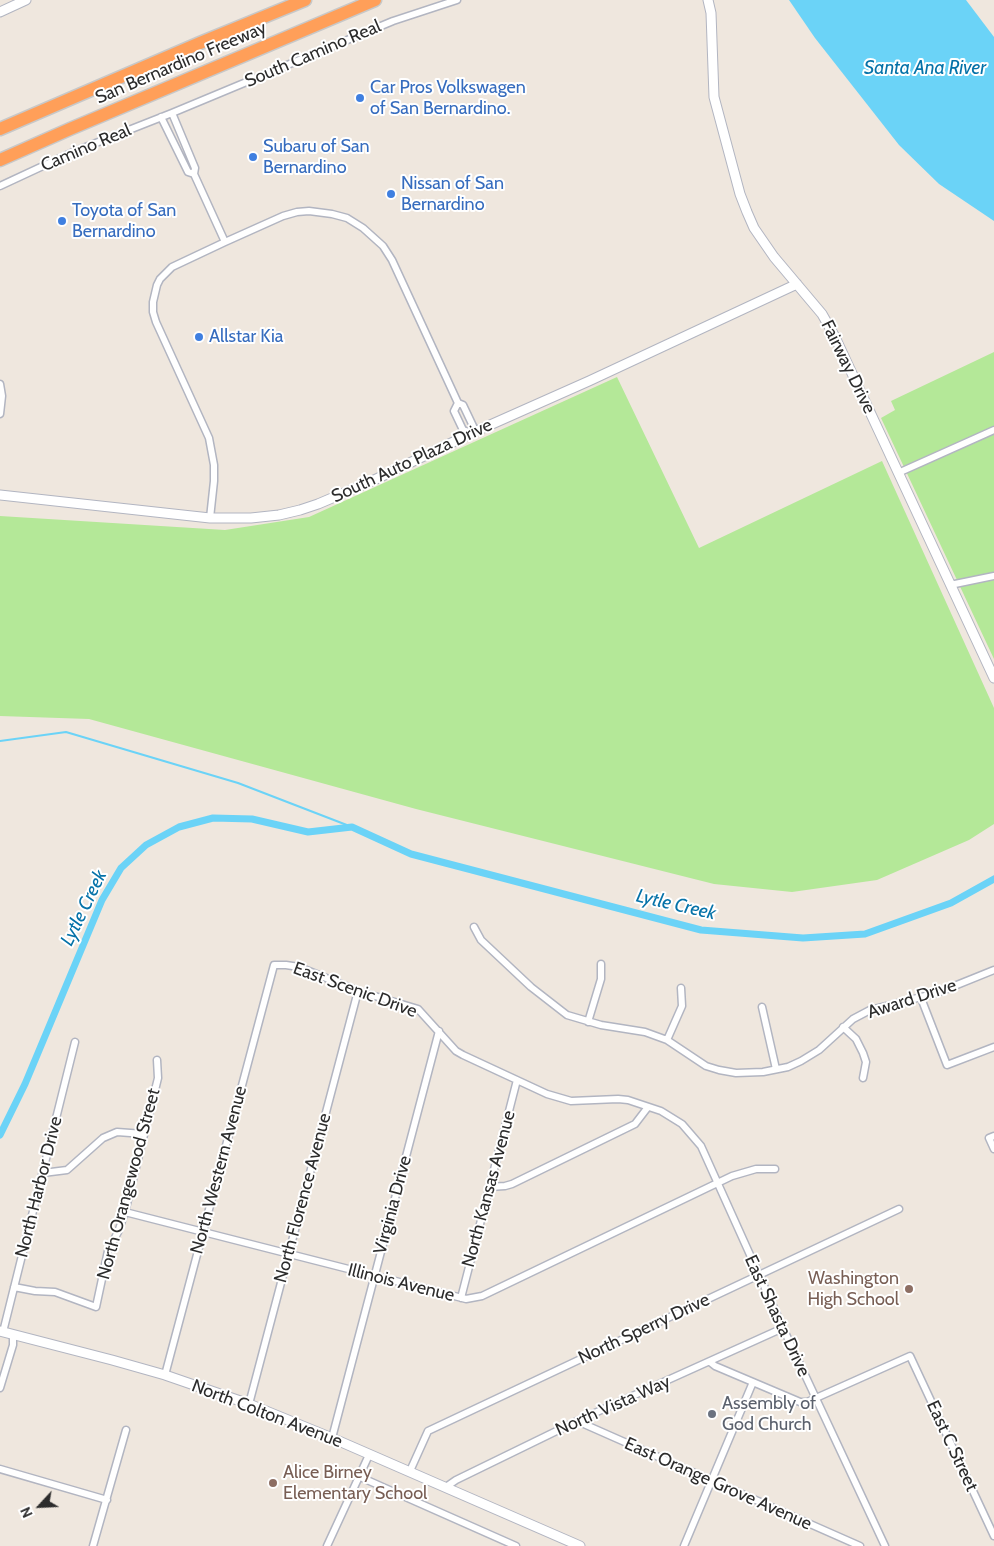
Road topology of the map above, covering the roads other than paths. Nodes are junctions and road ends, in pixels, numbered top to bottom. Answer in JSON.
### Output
{"nodes":[{"id":1,"x":26,"y":0,"type":"edge"},
{"id":2,"x":282,"y":0,"type":"edge"},
{"id":3,"x":305,"y":0,"type":"edge"},
{"id":4,"x":375,"y":0,"type":"edge"},
{"id":5,"x":457,"y":0,"type":"edge"},
{"id":6,"x":708,"y":0,"type":"edge"},
{"id":7,"x":0,"y":12,"type":"edge"},
{"id":8,"x":200,"y":43,"type":"junction"},
{"id":9,"x":172,"y":113,"type":"junction"},
{"id":10,"x":161,"y":117,"type":"junction"},
{"id":11,"x":0,"y":129,"type":"edge"},
{"id":12,"x":0,"y":160,"type":"edge"},
{"id":13,"x":194,"y":174,"type":"junction"},
{"id":14,"x":0,"y":186,"type":"edge"},
{"id":15,"x":225,"y":242,"type":"junction"},
{"id":16,"x":797,"y":284,"type":"junction"},
{"id":17,"x":0,"y":384,"type":"edge"},
{"id":18,"x":458,"y":403,"type":"junction"},
{"id":19,"x":0,"y":414,"type":"edge"},
{"id":20,"x":994,"y":430,"type":"edge"},
{"id":21,"x":472,"y":434,"type":"junction"},
{"id":22,"x":898,"y":473,"type":"junction"},
{"id":23,"x":0,"y":495,"type":"edge"},
{"id":24,"x":210,"y":518,"type":"junction"},
{"id":25,"x":994,"y":576,"type":"edge"},
{"id":26,"x":950,"y":585,"type":"junction"},
{"id":27,"x":994,"y":678,"type":"edge"},
{"id":28,"x":474,"y":927,"type":"dead end"},
{"id":29,"x":601,"y":964,"type":"dead end"},
{"id":30,"x":274,"y":965,"type":"joint"},
{"id":31,"x":994,"y":970,"type":"edge"},
{"id":32,"x":681,"y":988,"type":"dead end"},
{"id":33,"x":358,"y":991,"type":"junction"},
{"id":34,"x":921,"y":998,"type":"junction"},
{"id":35,"x":762,"y":1007,"type":"dead end"},
{"id":36,"x":588,"y":1022,"type":"junction"},
{"id":37,"x":844,"y":1026,"type":"junction"},
{"id":38,"x":439,"y":1031,"type":"junction"},
{"id":39,"x":667,"y":1040,"type":"junction"},
{"id":40,"x":75,"y":1042,"type":"dead end"},
{"id":41,"x":994,"y":1047,"type":"edge"},
{"id":42,"x":157,"y":1060,"type":"dead end"},
{"id":43,"x":776,"y":1069,"type":"junction"},
{"id":44,"x":863,"y":1078,"type":"dead end"},
{"id":45,"x":518,"y":1080,"type":"junction"},
{"id":46,"x":648,"y":1106,"type":"junction"},
{"id":47,"x":144,"y":1134,"type":"junction"},
{"id":48,"x":994,"y":1136,"type":"edge"},
{"id":49,"x":994,"y":1150,"type":"edge"},
{"id":50,"x":775,"y":1168,"type":"dead end"},
{"id":51,"x":43,"y":1173,"type":"junction"},
{"id":52,"x":717,"y":1183,"type":"junction"},
{"id":53,"x":489,"y":1187,"type":"junction"},
{"id":54,"x":899,"y":1209,"type":"dead end"},
{"id":55,"x":125,"y":1212,"type":"junction"},
{"id":56,"x":203,"y":1231,"type":"junction"},
{"id":57,"x":289,"y":1254,"type":"junction"},
{"id":58,"x":759,"y":1275,"type":"junction"},
{"id":59,"x":374,"y":1276,"type":"junction"},
{"id":60,"x":14,"y":1287,"type":"junction"},
{"id":61,"x":460,"y":1298,"type":"junction"},
{"id":62,"x":783,"y":1328,"type":"junction"},
{"id":63,"x":1,"y":1332,"type":"edge"},
{"id":64,"x":14,"y":1336,"type":"junction"},
{"id":65,"x":710,"y":1362,"type":"junction"},
{"id":66,"x":165,"y":1375,"type":"junction"},
{"id":67,"x":754,"y":1382,"type":"junction"},
{"id":68,"x":0,"y":1388,"type":"edge"},
{"id":69,"x":816,"y":1399,"type":"junction"},
{"id":70,"x":249,"y":1404,"type":"junction"},
{"id":71,"x":577,"y":1422,"type":"junction"},
{"id":72,"x":126,"y":1430,"type":"dead end"},
{"id":73,"x":332,"y":1438,"type":"junction"},
{"id":74,"x":369,"y":1455,"type":"junction"},
{"id":75,"x":0,"y":1469,"type":"edge"},
{"id":76,"x":410,"y":1471,"type":"junction"},
{"id":77,"x":358,"y":1476,"type":"junction"},
{"id":78,"x":712,"y":1482,"type":"junction"},
{"id":79,"x":446,"y":1488,"type":"junction"},
{"id":80,"x":107,"y":1500,"type":"junction"},
{"id":81,"x":994,"y":1536,"type":"edge"},
{"id":82,"x":93,"y":1546,"type":"edge"},
{"id":83,"x":328,"y":1546,"type":"edge"},
{"id":84,"x":516,"y":1546,"type":"edge"},
{"id":85,"x":580,"y":1546,"type":"edge"},
{"id":86,"x":684,"y":1546,"type":"edge"},
{"id":87,"x":860,"y":1546,"type":"edge"},
{"id":88,"x":885,"y":1546,"type":"edge"}],
"edges":[{"from":1,"to":7,"type":"street"},
{"from":2,"to":8,"type":"highway"},
{"from":3,"to":8,"type":"highway","name":"San Bernardino Freeway"},
{"from":4,"to":12,"type":"highway","name":"San Bernardino Freeway"},
{"from":5,"to":9,"type":"street","name":"South Camino Real"},
{"from":6,"to":16,"type":"street","name":"Fairway Drive"},
{"from":8,"to":11,"type":"highway","name":"San Bernardino Freeway"},
{"from":9,"to":10,"type":"street","name":"Camino Real"},
{"from":9,"to":13,"type":"street"},
{"from":10,"to":13,"type":"street"},
{"from":10,"to":14,"type":"street","name":"Camino Real"},
{"from":13,"to":15,"type":"street"},
{"from":15,"to":18,"type":"street"},
{"from":15,"to":24,"type":"street"},
{"from":16,"to":21,"type":"street","name":"South Auto Plaza Drive"},
{"from":16,"to":22,"type":"street","name":"Fairway Drive"},
{"from":17,"to":19,"type":"street"},
{"from":18,"to":21,"type":"street"},
{"from":18,"to":21,"type":"street"},
{"from":20,"to":22,"type":"street"},
{"from":21,"to":24,"type":"street","name":"South Auto Plaza Drive"},
{"from":22,"to":26,"type":"street","name":"Fairway Drive"},
{"from":23,"to":24,"type":"street","name":"South Auto Plaza Drive"},
{"from":25,"to":26,"type":"street"},
{"from":26,"to":27,"type":"street","name":"Fairway Drive"},
{"from":28,"to":36,"type":"street","name":"Award Drive"},
{"from":29,"to":36,"type":"street"},
{"from":30,"to":33,"type":"street","name":"East Scenic Drive"},
{"from":30,"to":56,"type":"street","name":"North Western Avenue"},
{"from":31,"to":34,"type":"street","name":"Award Drive"},
{"from":32,"to":39,"type":"street"},
{"from":33,"to":38,"type":"street","name":"East Scenic Drive"},
{"from":33,"to":57,"type":"street","name":"North Florence Avenue"},
{"from":34,"to":37,"type":"street","name":"Award Drive"},
{"from":34,"to":41,"type":"street"},
{"from":35,"to":43,"type":"street"},
{"from":36,"to":39,"type":"street","name":"Award Drive"},
{"from":37,"to":43,"type":"street","name":"Award Drive"},
{"from":37,"to":44,"type":"street"},
{"from":38,"to":45,"type":"street","name":"East Scenic Drive"},
{"from":38,"to":59,"type":"street","name":"Virginia Drive"},
{"from":39,"to":43,"type":"street","name":"Award Drive"},
{"from":40,"to":51,"type":"street","name":"North Harbor Drive"},
{"from":42,"to":47,"type":"street","name":"North Orangewood Street"},
{"from":45,"to":46,"type":"street","name":"East Scenic Drive"},
{"from":45,"to":53,"type":"street","name":"North Kansas Avenue"},
{"from":46,"to":52,"type":"street","name":"East Shasta Drive"},
{"from":46,"to":53,"type":"street"},
{"from":47,"to":51,"type":"street"},
{"from":47,"to":55,"type":"street","name":"North Orangewood Street"},
{"from":48,"to":49,"type":"street"},
{"from":50,"to":52,"type":"street","name":"Illinois Avenue"},
{"from":51,"to":60,"type":"street","name":"North Harbor Drive"},
{"from":52,"to":58,"type":"street","name":"East Shasta Drive"},
{"from":52,"to":61,"type":"street","name":"Illinois Avenue"},
{"from":53,"to":61,"type":"street","name":"North Kansas Avenue"},
{"from":54,"to":58,"type":"street","name":"North Sperry Drive"},
{"from":55,"to":56,"type":"street","name":"Illinois Avenue"},
{"from":55,"to":60,"type":"street","name":"North Orangewood Street"},
{"from":56,"to":57,"type":"street","name":"Illinois Avenue"},
{"from":56,"to":66,"type":"street","name":"North Western Avenue"},
{"from":57,"to":59,"type":"street","name":"Illinois Avenue"},
{"from":57,"to":70,"type":"street","name":"North Florence Avenue"},
{"from":58,"to":62,"type":"street","name":"East Shasta Drive"},
{"from":58,"to":76,"type":"street","name":"North Sperry Drive"},
{"from":59,"to":61,"type":"street","name":"Illinois Avenue"},
{"from":59,"to":73,"type":"street","name":"Virginia Drive"},
{"from":60,"to":63,"type":"street","name":"North Harbor Drive"},
{"from":62,"to":65,"type":"street","name":"North Vista Way"},
{"from":62,"to":69,"type":"street","name":"East Shasta Drive"},
{"from":63,"to":64,"type":"street","name":"North Colton Avenue"},
{"from":64,"to":66,"type":"street","name":"North Colton Avenue"},
{"from":64,"to":68,"type":"street"},
{"from":65,"to":67,"type":"street"},
{"from":65,"to":71,"type":"street","name":"North Vista Way"},
{"from":66,"to":70,"type":"street","name":"North Colton Avenue"},
{"from":67,"to":69,"type":"street"},
{"from":67,"to":78,"type":"street"},
{"from":69,"to":81,"type":"street","name":"East C Street"},
{"from":69,"to":88,"type":"street","name":"East Shasta Drive"},
{"from":70,"to":73,"type":"street","name":"North Colton Avenue"},
{"from":71,"to":78,"type":"street","name":"East Orange Grove Avenue"},
{"from":71,"to":79,"type":"street","name":"North Vista Way"},
{"from":72,"to":80,"type":"street"},
{"from":73,"to":74,"type":"street","name":"North Colton Avenue"},
{"from":74,"to":76,"type":"street","name":"North Colton Avenue"},
{"from":74,"to":77,"type":"street"},
{"from":75,"to":80,"type":"street"},
{"from":76,"to":79,"type":"street","name":"North Colton Avenue"},
{"from":77,"to":83,"type":"street"},
{"from":77,"to":84,"type":"street"},
{"from":78,"to":86,"type":"street"},
{"from":78,"to":87,"type":"street","name":"East Orange Grove Avenue"},
{"from":79,"to":85,"type":"street","name":"North Colton Avenue"},
{"from":80,"to":82,"type":"street"}]}
